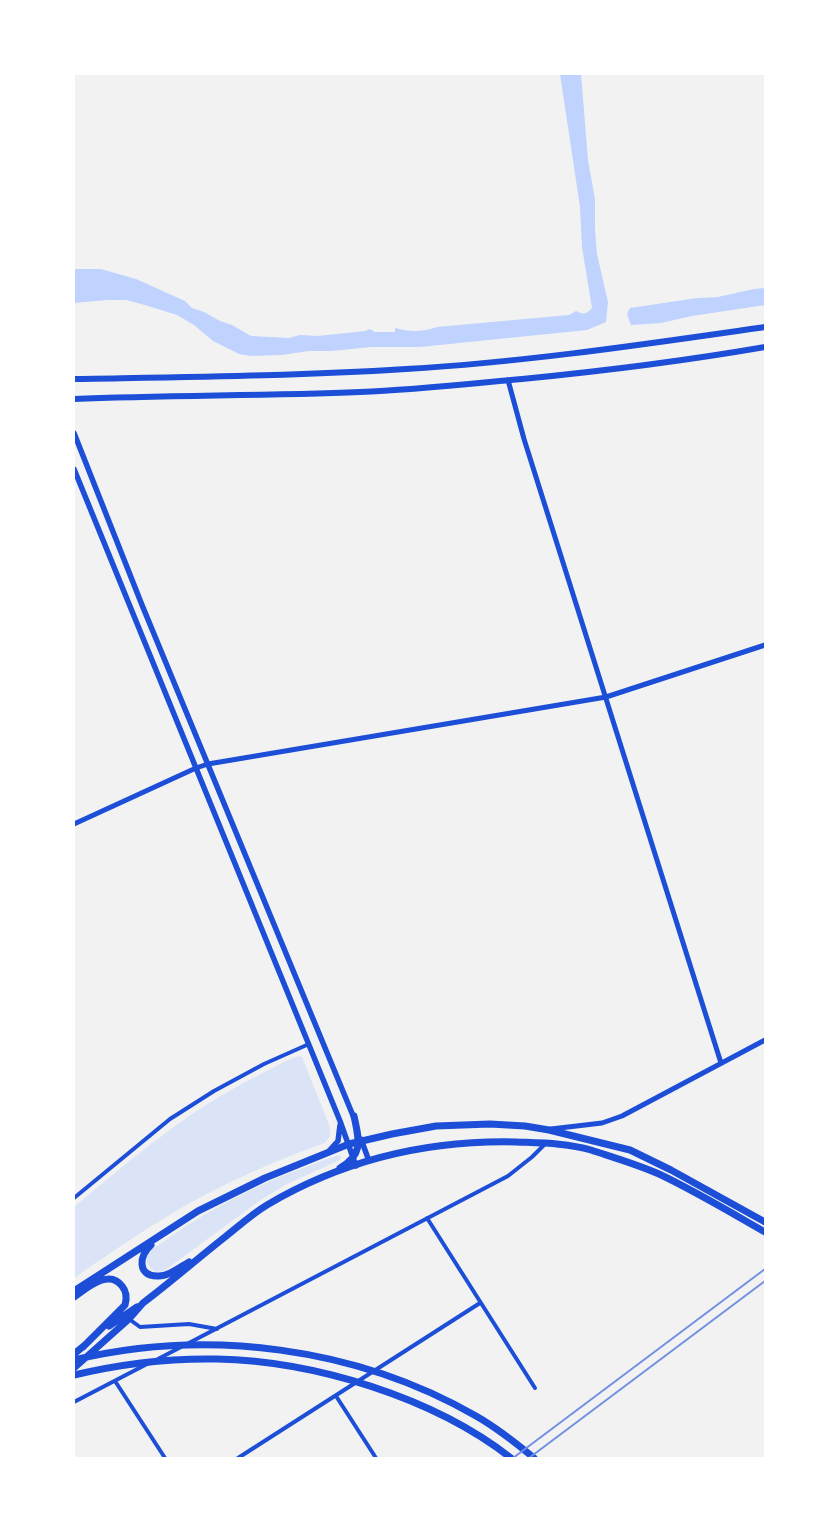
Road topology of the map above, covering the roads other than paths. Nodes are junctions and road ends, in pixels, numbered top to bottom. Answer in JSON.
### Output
{"nodes":[{"id":1,"x":765,"y":327,"type":"edge"},
{"id":2,"x":765,"y":347,"type":"edge"},
{"id":3,"x":74,"y":379,"type":"edge"},
{"id":4,"x":508,"y":380,"type":"junction"},
{"id":5,"x":74,"y":399,"type":"edge"},
{"id":6,"x":74,"y":433,"type":"edge"},
{"id":7,"x":74,"y":469,"type":"edge"},
{"id":8,"x":765,"y":645,"type":"edge"},
{"id":9,"x":606,"y":697,"type":"junction"},
{"id":10,"x":208,"y":764,"type":"junction"},
{"id":11,"x":196,"y":768,"type":"junction"},
{"id":12,"x":74,"y":824,"type":"edge"},
{"id":13,"x":765,"y":1040,"type":"edge"},
{"id":14,"x":309,"y":1044,"type":"junction"},
{"id":15,"x":721,"y":1063,"type":"junction"},
{"id":16,"x":354,"y":1116,"type":"joint"},
{"id":17,"x":340,"y":1121,"type":"junction"},
{"id":18,"x":549,"y":1130,"type":"junction"},
{"id":19,"x":361,"y":1141,"type":"junction"},
{"id":20,"x":546,"y":1143,"type":"junction"},
{"id":21,"x":349,"y":1144,"type":"junction"},
{"id":22,"x":328,"y":1152,"type":"junction"},
{"id":23,"x":354,"y":1157,"type":"junction"},
{"id":24,"x":369,"y":1161,"type":"junction"},
{"id":25,"x":356,"y":1166,"type":"junction"},
{"id":26,"x":326,"y":1175,"type":"junction"},
{"id":27,"x":74,"y":1198,"type":"edge"},
{"id":28,"x":192,"y":1216,"type":"junction"},
{"id":29,"x":427,"y":1218,"type":"junction"},
{"id":30,"x":765,"y":1222,"type":"edge"},
{"id":31,"x":765,"y":1232,"type":"edge"},
{"id":32,"x":204,"y":1254,"type":"junction"},
{"id":33,"x":74,"y":1291,"type":"edge"},
{"id":34,"x":74,"y":1297,"type":"edge"},
{"id":35,"x":143,"y":1303,"type":"junction"},
{"id":36,"x":480,"y":1303,"type":"junction"},
{"id":37,"x":129,"y":1319,"type":"junction"},
{"id":38,"x":217,"y":1329,"type":"junction"},
{"id":39,"x":83,"y":1347,"type":"junction"},
{"id":40,"x":74,"y":1354,"type":"edge"},
{"id":41,"x":74,"y":1360,"type":"edge"},
{"id":42,"x":74,"y":1368,"type":"edge"},
{"id":43,"x":74,"y":1375,"type":"edge"},
{"id":44,"x":116,"y":1381,"type":"junction"},
{"id":45,"x":535,"y":1388,"type":"dead end"},
{"id":46,"x":336,"y":1396,"type":"junction"},
{"id":47,"x":74,"y":1402,"type":"edge"},
{"id":48,"x":165,"y":1458,"type":"edge"},
{"id":49,"x":238,"y":1458,"type":"edge"},
{"id":50,"x":376,"y":1458,"type":"edge"},
{"id":51,"x":511,"y":1458,"type":"edge"},
{"id":52,"x":534,"y":1458,"type":"edge"}],
"edges":[{"from":1,"to":3,"type":"main road"},
{"from":2,"to":4,"type":"main road"},
{"from":4,"to":5,"type":"main road"},
{"from":4,"to":9,"type":"street"},
{"from":6,"to":10,"type":"main road"},
{"from":7,"to":11,"type":"main road"},
{"from":8,"to":9,"type":"street"},
{"from":9,"to":10,"type":"street"},
{"from":9,"to":15,"type":"street"},
{"from":10,"to":11,"type":"street"},
{"from":10,"to":16,"type":"main road"},
{"from":11,"to":12,"type":"street"},
{"from":11,"to":14,"type":"main road"},
{"from":13,"to":15,"type":"street"},
{"from":14,"to":17,"type":"main road"},
{"from":14,"to":27,"type":"street"},
{"from":15,"to":18,"type":"street"},
{"from":16,"to":19,"type":"highway"},
{"from":17,"to":21,"type":"main road"},
{"from":17,"to":22,"type":"main road"},
{"from":18,"to":19,"type":"highway"},
{"from":18,"to":20,"type":"highway"},
{"from":18,"to":30,"type":"highway"},
{"from":19,"to":21,"type":"highway"},
{"from":19,"to":23,"type":"highway"},
{"from":19,"to":24,"type":"main road"},
{"from":20,"to":24,"type":"highway"},
{"from":20,"to":29,"type":"street"},
{"from":20,"to":31,"type":"highway"},
{"from":21,"to":22,"type":"highway"},
{"from":21,"to":23,"type":"main road"},
{"from":22,"to":28,"type":"highway"},
{"from":23,"to":25,"type":"main road"},
{"from":23,"to":26,"type":"highway"},
{"from":24,"to":25,"type":"highway"},
{"from":25,"to":26,"type":"highway"},
{"from":26,"to":32,"type":"highway"},
{"from":28,"to":32,"type":"highway"},
{"from":28,"to":33,"type":"highway"},
{"from":29,"to":36,"type":"street"},
{"from":29,"to":38,"type":"street"},
{"from":32,"to":35,"type":"highway"},
{"from":34,"to":39,"type":"highway"},
{"from":35,"to":37,"type":"highway"},
{"from":35,"to":39,"type":"highway"},
{"from":36,"to":45,"type":"street"},
{"from":36,"to":46,"type":"street"},
{"from":37,"to":38,"type":"street"},
{"from":37,"to":42,"type":"highway"},
{"from":38,"to":44,"type":"street"},
{"from":39,"to":40,"type":"highway"},
{"from":41,"to":52,"type":"highway"},
{"from":43,"to":51,"type":"highway"},
{"from":44,"to":47,"type":"street"},
{"from":44,"to":48,"type":"street"},
{"from":46,"to":49,"type":"street"},
{"from":46,"to":50,"type":"street"}]}
